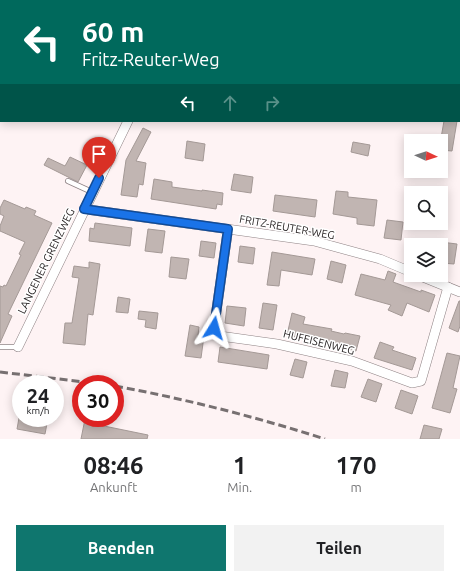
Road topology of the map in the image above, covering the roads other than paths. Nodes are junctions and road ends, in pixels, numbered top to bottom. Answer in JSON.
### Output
{"nodes":[{"id":1,"x":127,"y":122,"type":"edge"},
{"id":2,"x":68,"y":181,"type":"dead end"},
{"id":3,"x":92,"y":192,"type":"junction"},
{"id":4,"x":84,"y":209,"type":"junction"},
{"id":5,"x":228,"y":229,"type":"junction"},
{"id":6,"x":404,"y":269,"type":"edge"},
{"id":7,"x":436,"y":282,"type":"edge"},
{"id":8,"x":448,"y":287,"type":"junction"},
{"id":9,"x":460,"y":292,"type":"edge"},
{"id":10,"x":0,"y":347,"type":"edge"},
{"id":11,"x":18,"y":347,"type":"joint"}],
"edges":[{"from":1,"to":3,"type":"street","name":"LANGENER GRENZWEG"},
{"from":2,"to":3,"type":"lane"},
{"from":3,"to":4,"type":"street","name":"LANGENER GRENZWEG"},
{"from":4,"to":5,"type":"street","name":"FRITZ-REUTER-WEG"},
{"from":4,"to":11,"type":"street","name":"LANGENER GRENZWEG"},
{"from":5,"to":6,"type":"street","name":"FRITZ-REUTER-WEG"},
{"from":5,"to":8,"type":"street","name":"HUFEISENWEG"},
{"from":7,"to":8,"type":"street"},
{"from":8,"to":9,"type":"street"},
{"from":10,"to":11,"type":"lane"}]}
